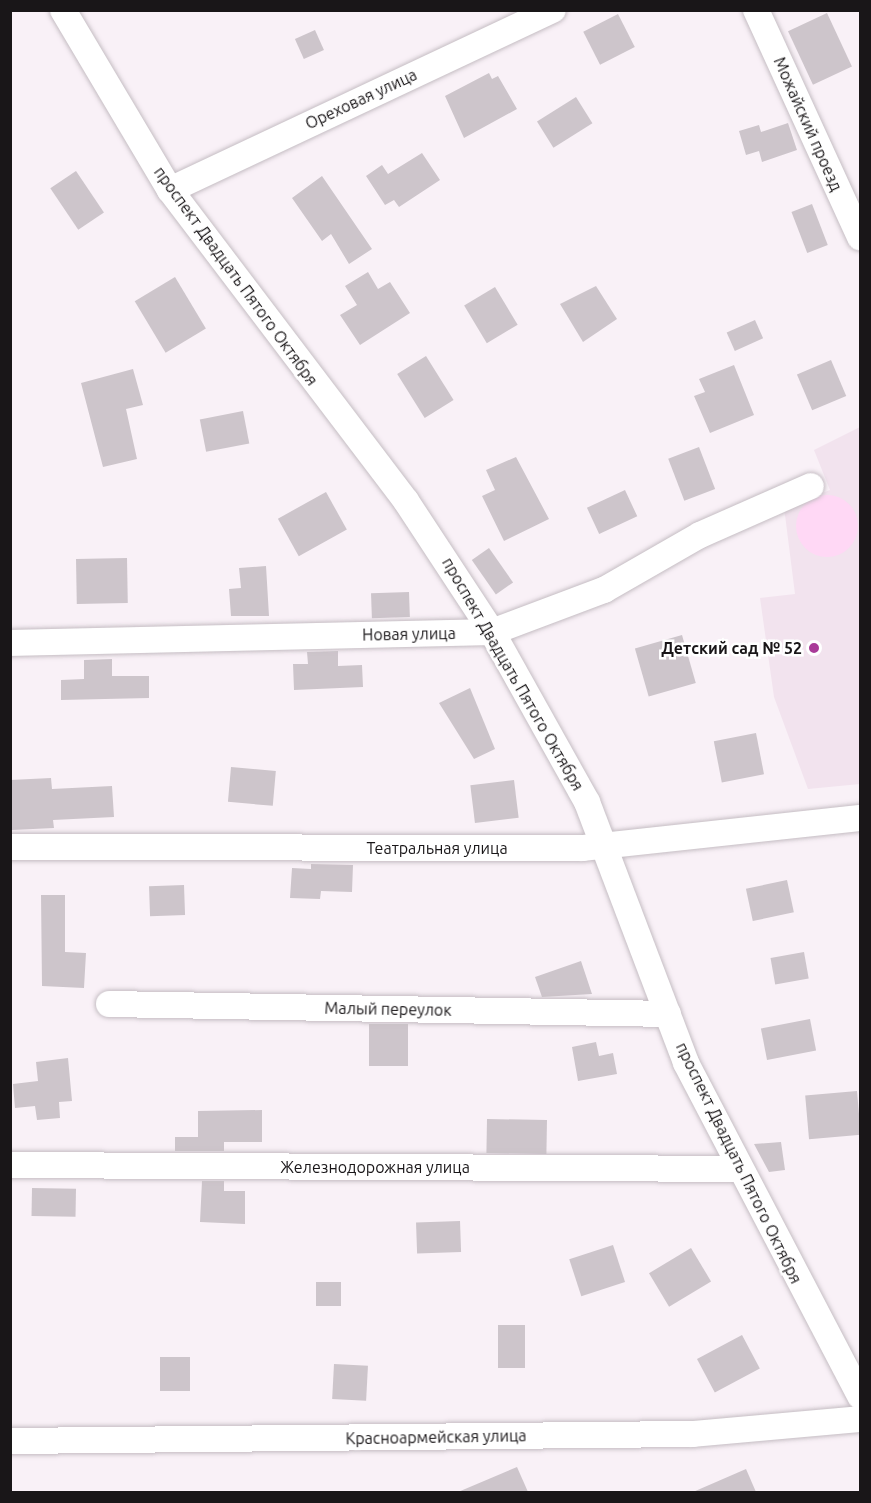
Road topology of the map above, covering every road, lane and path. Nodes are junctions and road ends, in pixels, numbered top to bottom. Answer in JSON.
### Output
{"nodes":[{"id":1,"x":63,"y":10,"type":"edge"},
{"id":2,"x":552,"y":10,"type":"edge"},
{"id":3,"x":756,"y":10,"type":"edge"},
{"id":4,"x":170,"y":190,"type":"junction"},
{"id":5,"x":861,"y":237,"type":"edge"},
{"id":6,"x":810,"y":486,"type":"dead end"},
{"id":7,"x":492,"y":632,"type":"junction"},
{"id":8,"x":10,"y":643,"type":"edge"},
{"id":9,"x":861,"y":818,"type":"edge"},
{"id":10,"x":607,"y":847,"type":"junction"},
{"id":11,"x":10,"y":848,"type":"edge"},
{"id":12,"x":109,"y":1004,"type":"dead end"},
{"id":13,"x":668,"y":1014,"type":"junction"},
{"id":14,"x":10,"y":1165,"type":"edge"},
{"id":15,"x":740,"y":1169,"type":"junction"},
{"id":16,"x":861,"y":1396,"type":"edge"},
{"id":17,"x":861,"y":1419,"type":"edge"},
{"id":18,"x":10,"y":1441,"type":"edge"}],
"edges":[{"from":1,"to":4,"type":"street","name":"проспект Двадцать Пятого Октября"},
{"from":2,"to":4,"type":"street","name":"Ореховая улица"},
{"from":3,"to":5,"type":"street","name":"Можайский проезд"},
{"from":4,"to":7,"type":"street","name":"проспект Двадцать Пятого Октября"},
{"from":6,"to":7,"type":"street","name":"Новая улица"},
{"from":7,"to":8,"type":"street","name":"Новая улица"},
{"from":7,"to":10,"type":"street","name":"проспект Двадцать Пятого Октября"},
{"from":9,"to":10,"type":"street","name":"Театральная улица"},
{"from":10,"to":11,"type":"street","name":"Театральная улица"},
{"from":10,"to":13,"type":"street","name":"проспект Двадцать Пятого Октября"},
{"from":12,"to":13,"type":"street","name":"Малый переулок"},
{"from":13,"to":15,"type":"street","name":"проспект Двадцать Пятого Октября"},
{"from":14,"to":15,"type":"street","name":"Железнодорожная улица"},
{"from":15,"to":16,"type":"street","name":"проспект Двадцать Пятого Октября"},
{"from":17,"to":18,"type":"street","name":"Красноармейская улица"}]}
